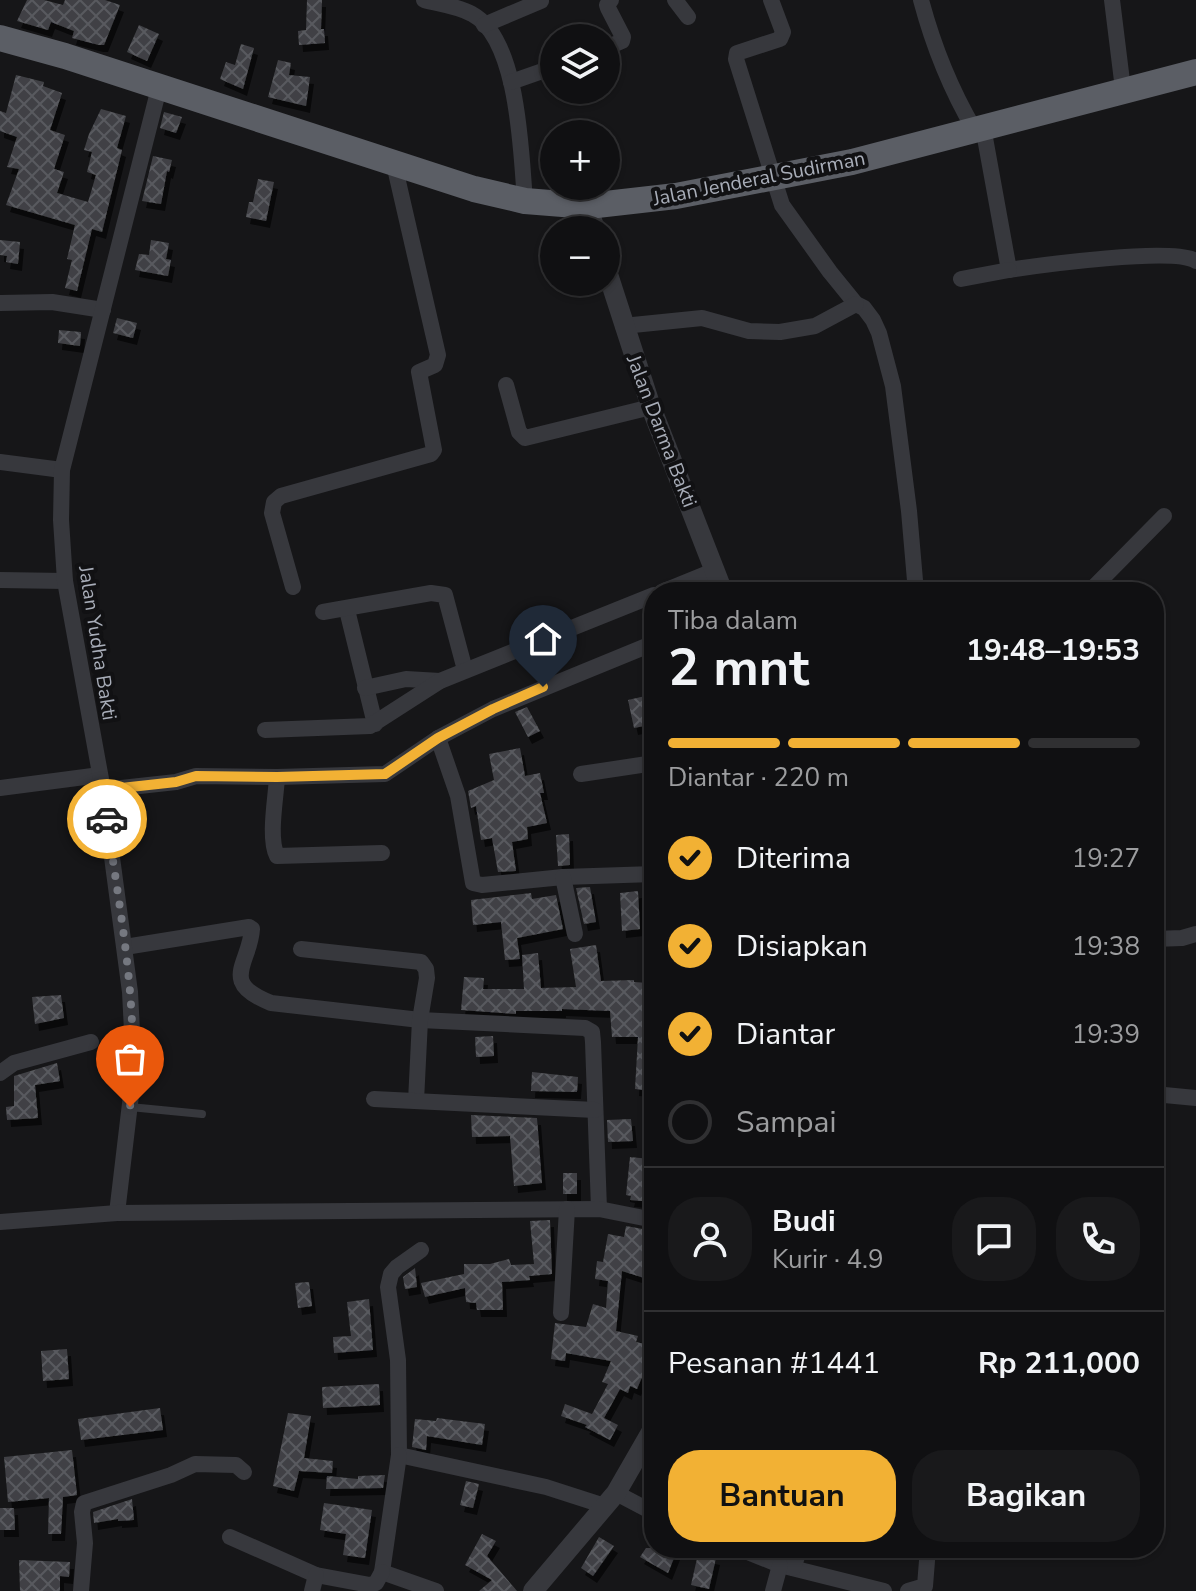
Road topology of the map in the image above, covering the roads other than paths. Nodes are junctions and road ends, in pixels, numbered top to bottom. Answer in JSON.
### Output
{"nodes":[{"id":1,"x":424,"y":0,"type":"edge"},
{"id":2,"x":611,"y":0,"type":"edge"},
{"id":3,"x":675,"y":0,"type":"edge"},
{"id":4,"x":771,"y":0,"type":"edge"},
{"id":5,"x":921,"y":0,"type":"edge"},
{"id":6,"x":1112,"y":0,"type":"edge"},
{"id":7,"x":541,"y":1,"type":"edge"},
{"id":8,"x":476,"y":13,"type":"edge"},
{"id":9,"x":688,"y":17,"type":"dead end"},
{"id":10,"x":616,"y":24,"type":"edge"},
{"id":11,"x":0,"y":38,"type":"edge"},
{"id":12,"x":540,"y":72,"type":"edge"},
{"id":13,"x":1196,"y":72,"type":"edge"},
{"id":14,"x":511,"y":82,"type":"junction"},
{"id":15,"x":159,"y":88,"type":"junction"},
{"id":16,"x":1123,"y":89,"type":"junction"},
{"id":17,"x":978,"y":128,"type":"junction"},
{"id":18,"x":394,"y":164,"type":"junction"},
{"id":19,"x":773,"y":177,"type":"junction"},
{"id":20,"x":525,"y":201,"type":"junction"},
{"id":21,"x":583,"y":216,"type":"edge"},
{"id":22,"x":599,"y":216,"type":"edge"},
{"id":23,"x":1196,"y":261,"type":"edge"},
{"id":24,"x":1009,"y":270,"type":"junction"},
{"id":25,"x":961,"y":279,"type":"dead end"},
{"id":26,"x":614,"y":296,"type":"edge"},
{"id":27,"x":0,"y":303,"type":"edge"},
{"id":28,"x":856,"y":304,"type":"junction"},
{"id":29,"x":103,"y":310,"type":"junction"},
{"id":30,"x":623,"y":326,"type":"junction"},
{"id":31,"x":506,"y":385,"type":"dead end"},
{"id":32,"x":651,"y":407,"type":"junction"},
{"id":33,"x":0,"y":462,"type":"edge"},
{"id":34,"x":62,"y":470,"type":"junction"},
{"id":35,"x":1164,"y":516,"type":"dead end"},
{"id":36,"x":716,"y":570,"type":"junction"},
{"id":37,"x":0,"y":580,"type":"edge"},
{"id":38,"x":65,"y":581,"type":"junction"},
{"id":39,"x":687,"y":582,"type":"edge"},
{"id":40,"x":720,"y":582,"type":"edge"},
{"id":41,"x":915,"y":582,"type":"edge"},
{"id":42,"x":1099,"y":582,"type":"edge"},
{"id":43,"x":293,"y":587,"type":"dead end"},
{"id":44,"x":644,"y":599,"type":"edge"},
{"id":45,"x":347,"y":610,"type":"junction"},
{"id":46,"x":323,"y":612,"type":"dead end"},
{"id":47,"x":644,"y":647,"type":"edge"},
{"id":48,"x":465,"y":670,"type":"junction"},
{"id":49,"x":440,"y":681,"type":"junction"},
{"id":50,"x":365,"y":688,"type":"junction"},
{"id":51,"x":375,"y":724,"type":"junction"},
{"id":52,"x":265,"y":730,"type":"dead end"},
{"id":53,"x":438,"y":738,"type":"junction"},
{"id":54,"x":644,"y":765,"type":"edge"},
{"id":55,"x":581,"y":774,"type":"dead end"},
{"id":56,"x":277,"y":777,"type":"junction"},
{"id":57,"x":101,"y":782,"type":"junction"},
{"id":58,"x":0,"y":788,"type":"edge"},
{"id":59,"x":382,"y":853,"type":"dead end"},
{"id":60,"x":644,"y":874,"type":"edge"},
{"id":61,"x":563,"y":877,"type":"junction"},
{"id":62,"x":575,"y":934,"type":"dead end"},
{"id":63,"x":1196,"y":934,"type":"edge"},
{"id":64,"x":1164,"y":939,"type":"edge"},
{"id":65,"x":125,"y":947,"type":"junction"},
{"id":66,"x":301,"y":949,"type":"dead end"},
{"id":67,"x":420,"y":1020,"type":"junction"},
{"id":68,"x":91,"y":1042,"type":"dead end"},
{"id":69,"x":0,"y":1073,"type":"edge"},
{"id":70,"x":1164,"y":1095,"type":"edge"},
{"id":71,"x":1196,"y":1098,"type":"edge"},
{"id":72,"x":374,"y":1099,"type":"dead end"},
{"id":73,"x":416,"y":1101,"type":"junction"},
{"id":74,"x":130,"y":1107,"type":"junction"},
{"id":75,"x":595,"y":1110,"type":"junction"},
{"id":76,"x":202,"y":1114,"type":"dead end"},
{"id":77,"x":567,"y":1209,"type":"junction"},
{"id":78,"x":599,"y":1209,"type":"junction"},
{"id":79,"x":117,"y":1213,"type":"junction"},
{"id":80,"x":644,"y":1218,"type":"edge"},
{"id":81,"x":0,"y":1222,"type":"edge"},
{"id":82,"x":421,"y":1250,"type":"dead end"},
{"id":83,"x":561,"y":1313,"type":"dead end"},
{"id":84,"x":644,"y":1444,"type":"edge"},
{"id":85,"x":399,"y":1455,"type":"junction"},
{"id":86,"x":244,"y":1472,"type":"dead end"},
{"id":87,"x":611,"y":1500,"type":"junction"},
{"id":88,"x":644,"y":1510,"type":"edge"},
{"id":89,"x":230,"y":1537,"type":"dead end"},
{"id":90,"x":765,"y":1558,"type":"edge"},
{"id":91,"x":792,"y":1558,"type":"edge"},
{"id":92,"x":926,"y":1558,"type":"edge"},
{"id":93,"x":786,"y":1566,"type":"junction"},
{"id":94,"x":382,"y":1572,"type":"junction"},
{"id":95,"x":314,"y":1583,"type":"edge"},
{"id":96,"x":919,"y":1589,"type":"edge"},
{"id":97,"x":81,"y":1591,"type":"edge"},
{"id":98,"x":436,"y":1591,"type":"edge"},
{"id":99,"x":533,"y":1591,"type":"edge"},
{"id":100,"x":773,"y":1591,"type":"edge"},
{"id":101,"x":884,"y":1591,"type":"edge"}],
"edges":[{"from":1,"to":8,"type":"street"},
{"from":2,"to":10,"type":"street"},
{"from":3,"to":9,"type":"street"},
{"from":4,"to":19,"type":"street"},
{"from":5,"to":17,"type":"street"},
{"from":6,"to":16,"type":"street"},
{"from":7,"to":8,"type":"street"},
{"from":8,"to":14,"type":"street"},
{"from":11,"to":15,"type":"highway","name":"Jalan Jenderal Sudirman"},
{"from":12,"to":14,"type":"street"},
{"from":13,"to":16,"type":"highway","name":"Jalan Jenderal Sudirman"},
{"from":14,"to":20,"type":"street"},
{"from":15,"to":18,"type":"highway","name":"Jalan Jenderal Sudirman"},
{"from":15,"to":29,"type":"street","name":"Jalan Yudha Bakti"},
{"from":16,"to":17,"type":"highway","name":"Jalan Jenderal Sudirman"},
{"from":17,"to":19,"type":"highway","name":"Jalan Jenderal Sudirman"},
{"from":17,"to":24,"type":"street"},
{"from":18,"to":20,"type":"highway","name":"Jalan Jenderal Sudirman"},
{"from":18,"to":43,"type":"street"},
{"from":19,"to":22,"type":"highway","name":"Jalan Jenderal Sudirman"},
{"from":19,"to":28,"type":"street"},
{"from":20,"to":21,"type":"highway","name":"Jalan Jenderal Sudirman"},
{"from":23,"to":24,"type":"street"},
{"from":24,"to":25,"type":"street"},
{"from":26,"to":30,"type":"street","name":"Jalan Darma Bakti"},
{"from":27,"to":29,"type":"street"},
{"from":28,"to":30,"type":"street"},
{"from":28,"to":41,"type":"street"},
{"from":29,"to":34,"type":"street","name":"Jalan Yudha Bakti"},
{"from":30,"to":32,"type":"street","name":"Jalan Darma Bakti"},
{"from":31,"to":32,"type":"street"},
{"from":32,"to":36,"type":"street","name":"Jalan Darma Bakti"},
{"from":33,"to":34,"type":"street"},
{"from":34,"to":38,"type":"street","name":"Jalan Yudha Bakti"},
{"from":35,"to":42,"type":"street"},
{"from":36,"to":39,"type":"street"},
{"from":36,"to":40,"type":"street","name":"Jalan Darma Bakti"},
{"from":37,"to":38,"type":"street"},
{"from":38,"to":57,"type":"street","name":"Jalan Yudha Bakti"},
{"from":44,"to":48,"type":"street"},
{"from":45,"to":46,"type":"street"},
{"from":45,"to":48,"type":"street"},
{"from":45,"to":50,"type":"street"},
{"from":47,"to":53,"type":"street"},
{"from":48,"to":49,"type":"street"},
{"from":49,"to":50,"type":"street"},
{"from":49,"to":51,"type":"street"},
{"from":50,"to":51,"type":"street"},
{"from":51,"to":52,"type":"street"},
{"from":53,"to":56,"type":"street"},
{"from":53,"to":61,"type":"street"},
{"from":54,"to":55,"type":"street"},
{"from":56,"to":57,"type":"street"},
{"from":56,"to":59,"type":"street"},
{"from":57,"to":58,"type":"street"},
{"from":57,"to":65,"type":"street","name":"Jalan Yudha Bakti"},
{"from":60,"to":61,"type":"street"},
{"from":61,"to":62,"type":"street"},
{"from":63,"to":64,"type":"street"},
{"from":65,"to":67,"type":"street"},
{"from":65,"to":74,"type":"street","name":"Jalan Yudha Bakti"},
{"from":66,"to":67,"type":"street"},
{"from":67,"to":73,"type":"street"},
{"from":67,"to":75,"type":"street"},
{"from":68,"to":69,"type":"street"},
{"from":70,"to":71,"type":"street"},
{"from":72,"to":73,"type":"street"},
{"from":73,"to":75,"type":"street"},
{"from":74,"to":76,"type":"lane"},
{"from":74,"to":79,"type":"street","name":"Jalan Yudha Bakti"},
{"from":75,"to":78,"type":"street"},
{"from":77,"to":78,"type":"street"},
{"from":77,"to":79,"type":"street"},
{"from":77,"to":83,"type":"street"},
{"from":78,"to":80,"type":"street"},
{"from":79,"to":81,"type":"street"},
{"from":82,"to":85,"type":"street"},
{"from":84,"to":87,"type":"street"},
{"from":85,"to":87,"type":"street"},
{"from":85,"to":94,"type":"street"},
{"from":86,"to":97,"type":"street"},
{"from":87,"to":88,"type":"street"},
{"from":87,"to":99,"type":"street"},
{"from":89,"to":95,"type":"street"},
{"from":90,"to":93,"type":"street"},
{"from":91,"to":93,"type":"street"},
{"from":92,"to":96,"type":"street"},
{"from":93,"to":100,"type":"street"},
{"from":93,"to":101,"type":"street"},
{"from":94,"to":95,"type":"street"},
{"from":94,"to":98,"type":"street"}]}
